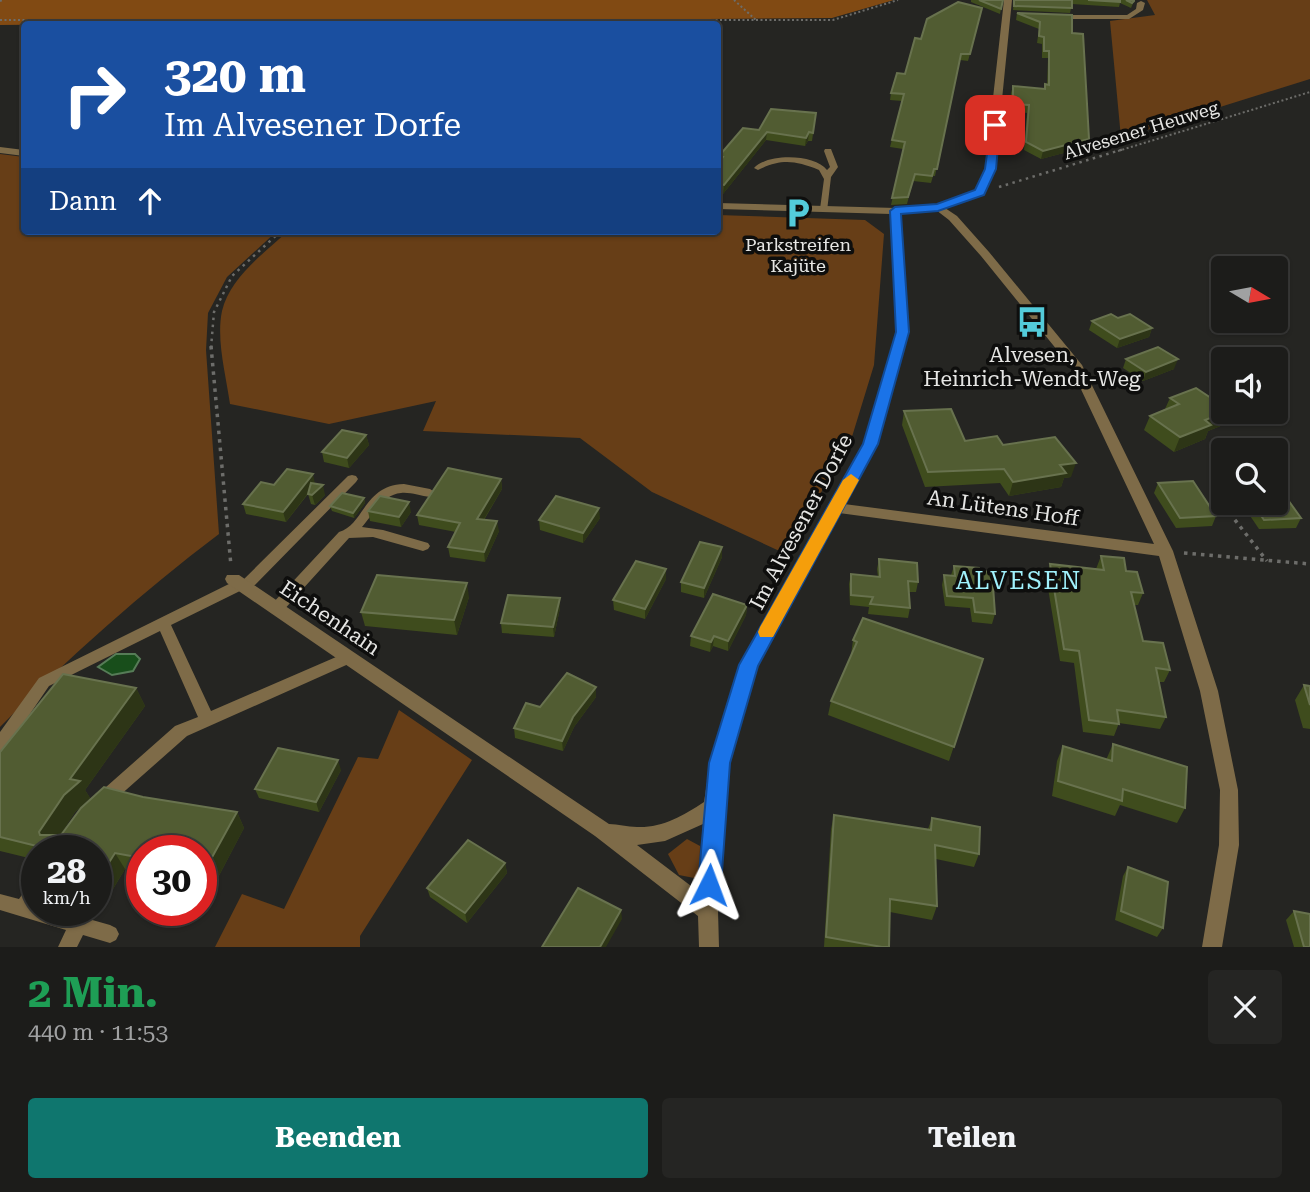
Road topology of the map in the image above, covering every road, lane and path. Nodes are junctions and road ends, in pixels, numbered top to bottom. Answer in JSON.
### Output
{"nodes":[{"id":1,"x":734,"y":0,"type":"edge"},
{"id":2,"x":898,"y":0,"type":"edge"},
{"id":3,"x":1008,"y":0,"type":"edge"},
{"id":4,"x":1142,"y":3,"type":"dead end"},
{"id":5,"x":1041,"y":16,"type":"edge"},
{"id":6,"x":0,"y":20,"type":"edge"},
{"id":7,"x":756,"y":20,"type":"junction"},
{"id":8,"x":1310,"y":92,"type":"edge"},
{"id":9,"x":0,"y":150,"type":"edge"},
{"id":10,"x":828,"y":151,"type":"dead end"},
{"id":11,"x":21,"y":153,"type":"edge"},
{"id":12,"x":758,"y":168,"type":"dead end"},
{"id":13,"x":827,"y":177,"type":"junction"},
{"id":14,"x":980,"y":192,"type":"junction"},
{"id":15,"x":721,"y":206,"type":"edge"},
{"id":16,"x":938,"y":207,"type":"junction"},
{"id":17,"x":824,"y":209,"type":"junction"},
{"id":18,"x":895,"y":211,"type":"junction"},
{"id":19,"x":277,"y":235,"type":"edge"},
{"id":20,"x":352,"y":479,"type":"dead end"},
{"id":21,"x":430,"y":494,"type":"edge"},
{"id":22,"x":836,"y":508,"type":"junction"},
{"id":23,"x":1231,"y":515,"type":"edge"},
{"id":24,"x":352,"y":531,"type":"junction"},
{"id":25,"x":423,"y":546,"type":"dead end"},
{"id":26,"x":1165,"y":551,"type":"junction"},
{"id":27,"x":1267,"y":561,"type":"junction"},
{"id":28,"x":1310,"y":564,"type":"edge"},
{"id":29,"x":239,"y":584,"type":"junction"},
{"id":30,"x":276,"y":609,"type":"junction"},
{"id":31,"x":163,"y":623,"type":"junction"},
{"id":32,"x":348,"y":658,"type":"junction"},
{"id":33,"x":207,"y":720,"type":"junction"},
{"id":34,"x":0,"y":744,"type":"edge"},
{"id":35,"x":713,"y":807,"type":"junction"},
{"id":36,"x":92,"y":810,"type":"edge"},
{"id":37,"x":602,"y":830,"type":"junction"},
{"id":38,"x":0,"y":902,"type":"edge"},
{"id":39,"x":21,"y":907,"type":"edge"},
{"id":40,"x":708,"y":911,"type":"junction"},
{"id":41,"x":78,"y":926,"type":"edge"},
{"id":42,"x":85,"y":926,"type":"edge"},
{"id":43,"x":110,"y":934,"type":"dead end"},
{"id":44,"x":67,"y":947,"type":"edge"},
{"id":45,"x":709,"y":947,"type":"edge"},
{"id":46,"x":1212,"y":947,"type":"edge"}],
"edges":[{"from":1,"to":7,"type":"path"},
{"from":2,"to":7,"type":"path"},
{"from":3,"to":14,"type":"street"},
{"from":4,"to":5,"type":"street"},
{"from":6,"to":7,"type":"path"},
{"from":8,"to":14,"type":"path","name":"Alvesener Heuweg"},
{"from":9,"to":11,"type":"street"},
{"from":10,"to":13,"type":"lane"},
{"from":12,"to":13,"type":"lane"},
{"from":13,"to":17,"type":"lane"},
{"from":14,"to":16,"type":"street"},
{"from":15,"to":17,"type":"street"},
{"from":16,"to":18,"type":"street"},
{"from":16,"to":26,"type":"street"},
{"from":17,"to":18,"type":"street"},
{"from":18,"to":22,"type":"street","name":"Im Alvesener Dorfe"},
{"from":19,"to":29,"type":"path"},
{"from":20,"to":29,"type":"lane"},
{"from":21,"to":24,"type":"lane"},
{"from":22,"to":26,"type":"street","name":"An Lütens Hoff"},
{"from":22,"to":35,"type":"street","name":"Im Alvesener Dorfe"},
{"from":23,"to":27,"type":"path"},
{"from":24,"to":25,"type":"lane"},
{"from":24,"to":30,"type":"lane"},
{"from":26,"to":27,"type":"path"},
{"from":26,"to":46,"type":"street"},
{"from":27,"to":28,"type":"path"},
{"from":29,"to":30,"type":"street","name":"Eichenhain"},
{"from":29,"to":31,"type":"lane"},
{"from":30,"to":32,"type":"street","name":"Eichenhain"},
{"from":31,"to":33,"type":"lane"},
{"from":31,"to":34,"type":"lane"},
{"from":32,"to":33,"type":"lane"},
{"from":32,"to":37,"type":"street","name":"Eichenhain"},
{"from":33,"to":36,"type":"lane"},
{"from":35,"to":37,"type":"street"},
{"from":35,"to":40,"type":"street","name":"Im Alvesener Dorfe"},
{"from":37,"to":40,"type":"street","name":"Eichenhain"},
{"from":38,"to":39,"type":"lane"},
{"from":40,"to":45,"type":"street","name":"Im Alvesener Dorfe"},
{"from":41,"to":44,"type":"lane"},
{"from":42,"to":43,"type":"lane"}]}
